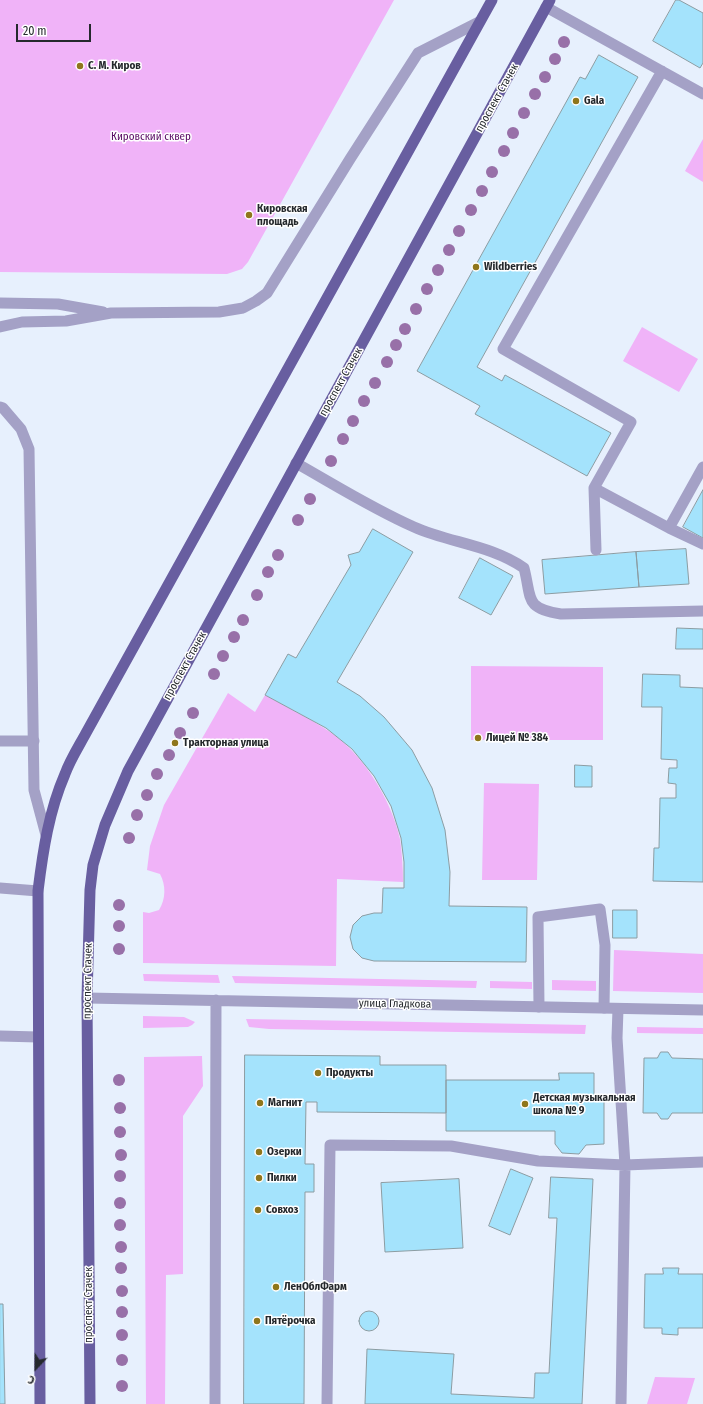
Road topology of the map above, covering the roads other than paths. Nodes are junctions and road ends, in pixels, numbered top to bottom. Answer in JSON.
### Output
{"nodes":[{"id":1,"x":492,"y":0,"type":"edge"},
{"id":2,"x":548,"y":3,"type":"edge"},
{"id":3,"x":479,"y":22,"type":"junction"},
{"id":4,"x":662,"y":71,"type":"junction"},
{"id":5,"x":703,"y":94,"type":"edge"},
{"id":6,"x":0,"y":303,"type":"edge"},
{"id":7,"x":112,"y":313,"type":"junction"},
{"id":8,"x":0,"y":327,"type":"edge"},
{"id":9,"x":0,"y":407,"type":"edge"},
{"id":10,"x":296,"y":463,"type":"junction"},
{"id":11,"x":703,"y":468,"type":"edge"},
{"id":12,"x":594,"y":488,"type":"junction"},
{"id":13,"x":669,"y":528,"type":"junction"},
{"id":14,"x":703,"y":544,"type":"edge"},
{"id":15,"x":596,"y":550,"type":"dead end"},
{"id":16,"x":703,"y":611,"type":"edge"},
{"id":17,"x":0,"y":741,"type":"edge"},
{"id":18,"x":34,"y":742,"type":"junction"},
{"id":19,"x":46,"y":835,"type":"junction"},
{"id":20,"x":0,"y":888,"type":"edge"},
{"id":21,"x":38,"y":890,"type":"junction"},
{"id":22,"x":88,"y":998,"type":"junction"},
{"id":23,"x":216,"y":1000,"type":"junction"},
{"id":24,"x":538,"y":1007,"type":"junction"},
{"id":25,"x":604,"y":1008,"type":"junction"},
{"id":26,"x":618,"y":1009,"type":"junction"},
{"id":27,"x":703,"y":1010,"type":"edge"},
{"id":28,"x":0,"y":1036,"type":"edge"},
{"id":29,"x":38,"y":1037,"type":"junction"},
{"id":30,"x":703,"y":1162,"type":"edge"},
{"id":31,"x":625,"y":1164,"type":"junction"},
{"id":32,"x":40,"y":1404,"type":"edge"},
{"id":33,"x":90,"y":1404,"type":"edge"},
{"id":34,"x":215,"y":1404,"type":"edge"},
{"id":35,"x":327,"y":1404,"type":"edge"},
{"id":36,"x":621,"y":1404,"type":"edge"}],
"edges":[{"from":1,"to":3,"type":"main road"},
{"from":2,"to":4,"type":"street"},
{"from":2,"to":10,"type":"main road","name":"проспект Стачек"},
{"from":3,"to":7,"type":"street"},
{"from":3,"to":19,"type":"main road"},
{"from":4,"to":5,"type":"street"},
{"from":4,"to":12,"type":"street"},
{"from":6,"to":7,"type":"street"},
{"from":7,"to":8,"type":"street"},
{"from":9,"to":18,"type":"street"},
{"from":10,"to":16,"type":"street"},
{"from":10,"to":22,"type":"main road","name":"проспект Стачек"},
{"from":11,"to":13,"type":"street"},
{"from":12,"to":13,"type":"street"},
{"from":12,"to":15,"type":"street"},
{"from":13,"to":14,"type":"street"},
{"from":17,"to":18,"type":"street"},
{"from":18,"to":19,"type":"street"},
{"from":19,"to":21,"type":"main road"},
{"from":20,"to":21,"type":"street"},
{"from":21,"to":29,"type":"main road"},
{"from":22,"to":23,"type":"street","name":"улица Гладкова"},
{"from":22,"to":33,"type":"main road","name":"проспект Стачек"},
{"from":23,"to":24,"type":"street","name":"улица Гладкова"},
{"from":23,"to":34,"type":"street"},
{"from":24,"to":25,"type":"street","name":"улица Гладкова"},
{"from":24,"to":25,"type":"street"},
{"from":25,"to":26,"type":"street","name":"улица Гладкова"},
{"from":26,"to":27,"type":"street","name":"улица Гладкова"},
{"from":26,"to":31,"type":"street"},
{"from":28,"to":29,"type":"street"},
{"from":29,"to":32,"type":"main road"},
{"from":30,"to":31,"type":"street"},
{"from":31,"to":35,"type":"street"},
{"from":31,"to":36,"type":"street"}]}
